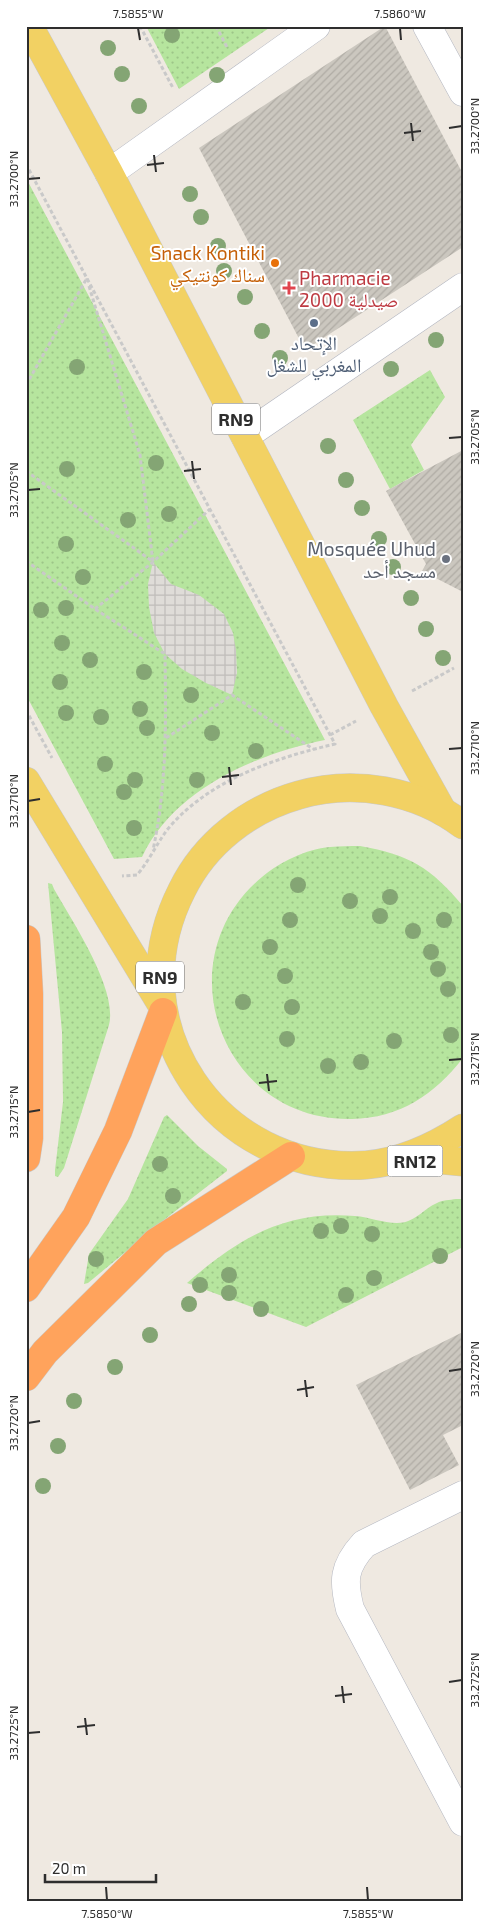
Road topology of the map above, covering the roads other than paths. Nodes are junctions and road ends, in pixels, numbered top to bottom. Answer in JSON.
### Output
{"nodes":[{"id":1,"x":29,"y":26,"type":"edge"},
{"id":2,"x":316,"y":26,"type":"edge"},
{"id":3,"x":427,"y":26,"type":"edge"},
{"id":4,"x":463,"y":92,"type":"edge"},
{"id":5,"x":109,"y":173,"type":"junction"},
{"id":6,"x":463,"y":287,"type":"edge"},
{"id":7,"x":245,"y":436,"type":"junction"},
{"id":8,"x":26,"y":781,"type":"edge"},
{"id":9,"x":457,"y":820,"type":"edge"},
{"id":10,"x":26,"y":938,"type":"edge"},
{"id":11,"x":28,"y":997,"type":"edge"},
{"id":12,"x":163,"y":1009,"type":"junction"},
{"id":13,"x":463,"y":1128,"type":"edge"},
{"id":14,"x":291,"y":1156,"type":"junction"},
{"id":15,"x":26,"y":1158,"type":"edge"},
{"id":16,"x":463,"y":1162,"type":"edge"},
{"id":17,"x":367,"y":1165,"type":"junction"},
{"id":18,"x":26,"y":1288,"type":"edge"},
{"id":19,"x":26,"y":1377,"type":"edge"},
{"id":20,"x":463,"y":1495,"type":"edge"},
{"id":21,"x":463,"y":1822,"type":"edge"}],
"edges":[{"from":1,"to":5,"type":"main road","number":"RN9"},
{"from":2,"to":5,"type":"street"},
{"from":3,"to":4,"type":"street"},
{"from":5,"to":7,"type":"main road","number":"RN9"},
{"from":6,"to":7,"type":"street"},
{"from":7,"to":9,"type":"main road","number":"RN9"},
{"from":8,"to":12,"type":"main road","number":"RN9"},
{"from":9,"to":12,"type":"main road","number":"RN9"},
{"from":10,"to":11,"type":"highway"},
{"from":11,"to":15,"type":"highway"},
{"from":12,"to":14,"type":"main road","number":"RN9"},
{"from":12,"to":18,"type":"highway","number":"RN9"},
{"from":13,"to":17,"type":"main road","number":"RN9"},
{"from":14,"to":17,"type":"main road","number":"RN9"},
{"from":14,"to":19,"type":"highway"},
{"from":16,"to":17,"type":"main road","number":"RN12"},
{"from":20,"to":21,"type":"street"}]}
